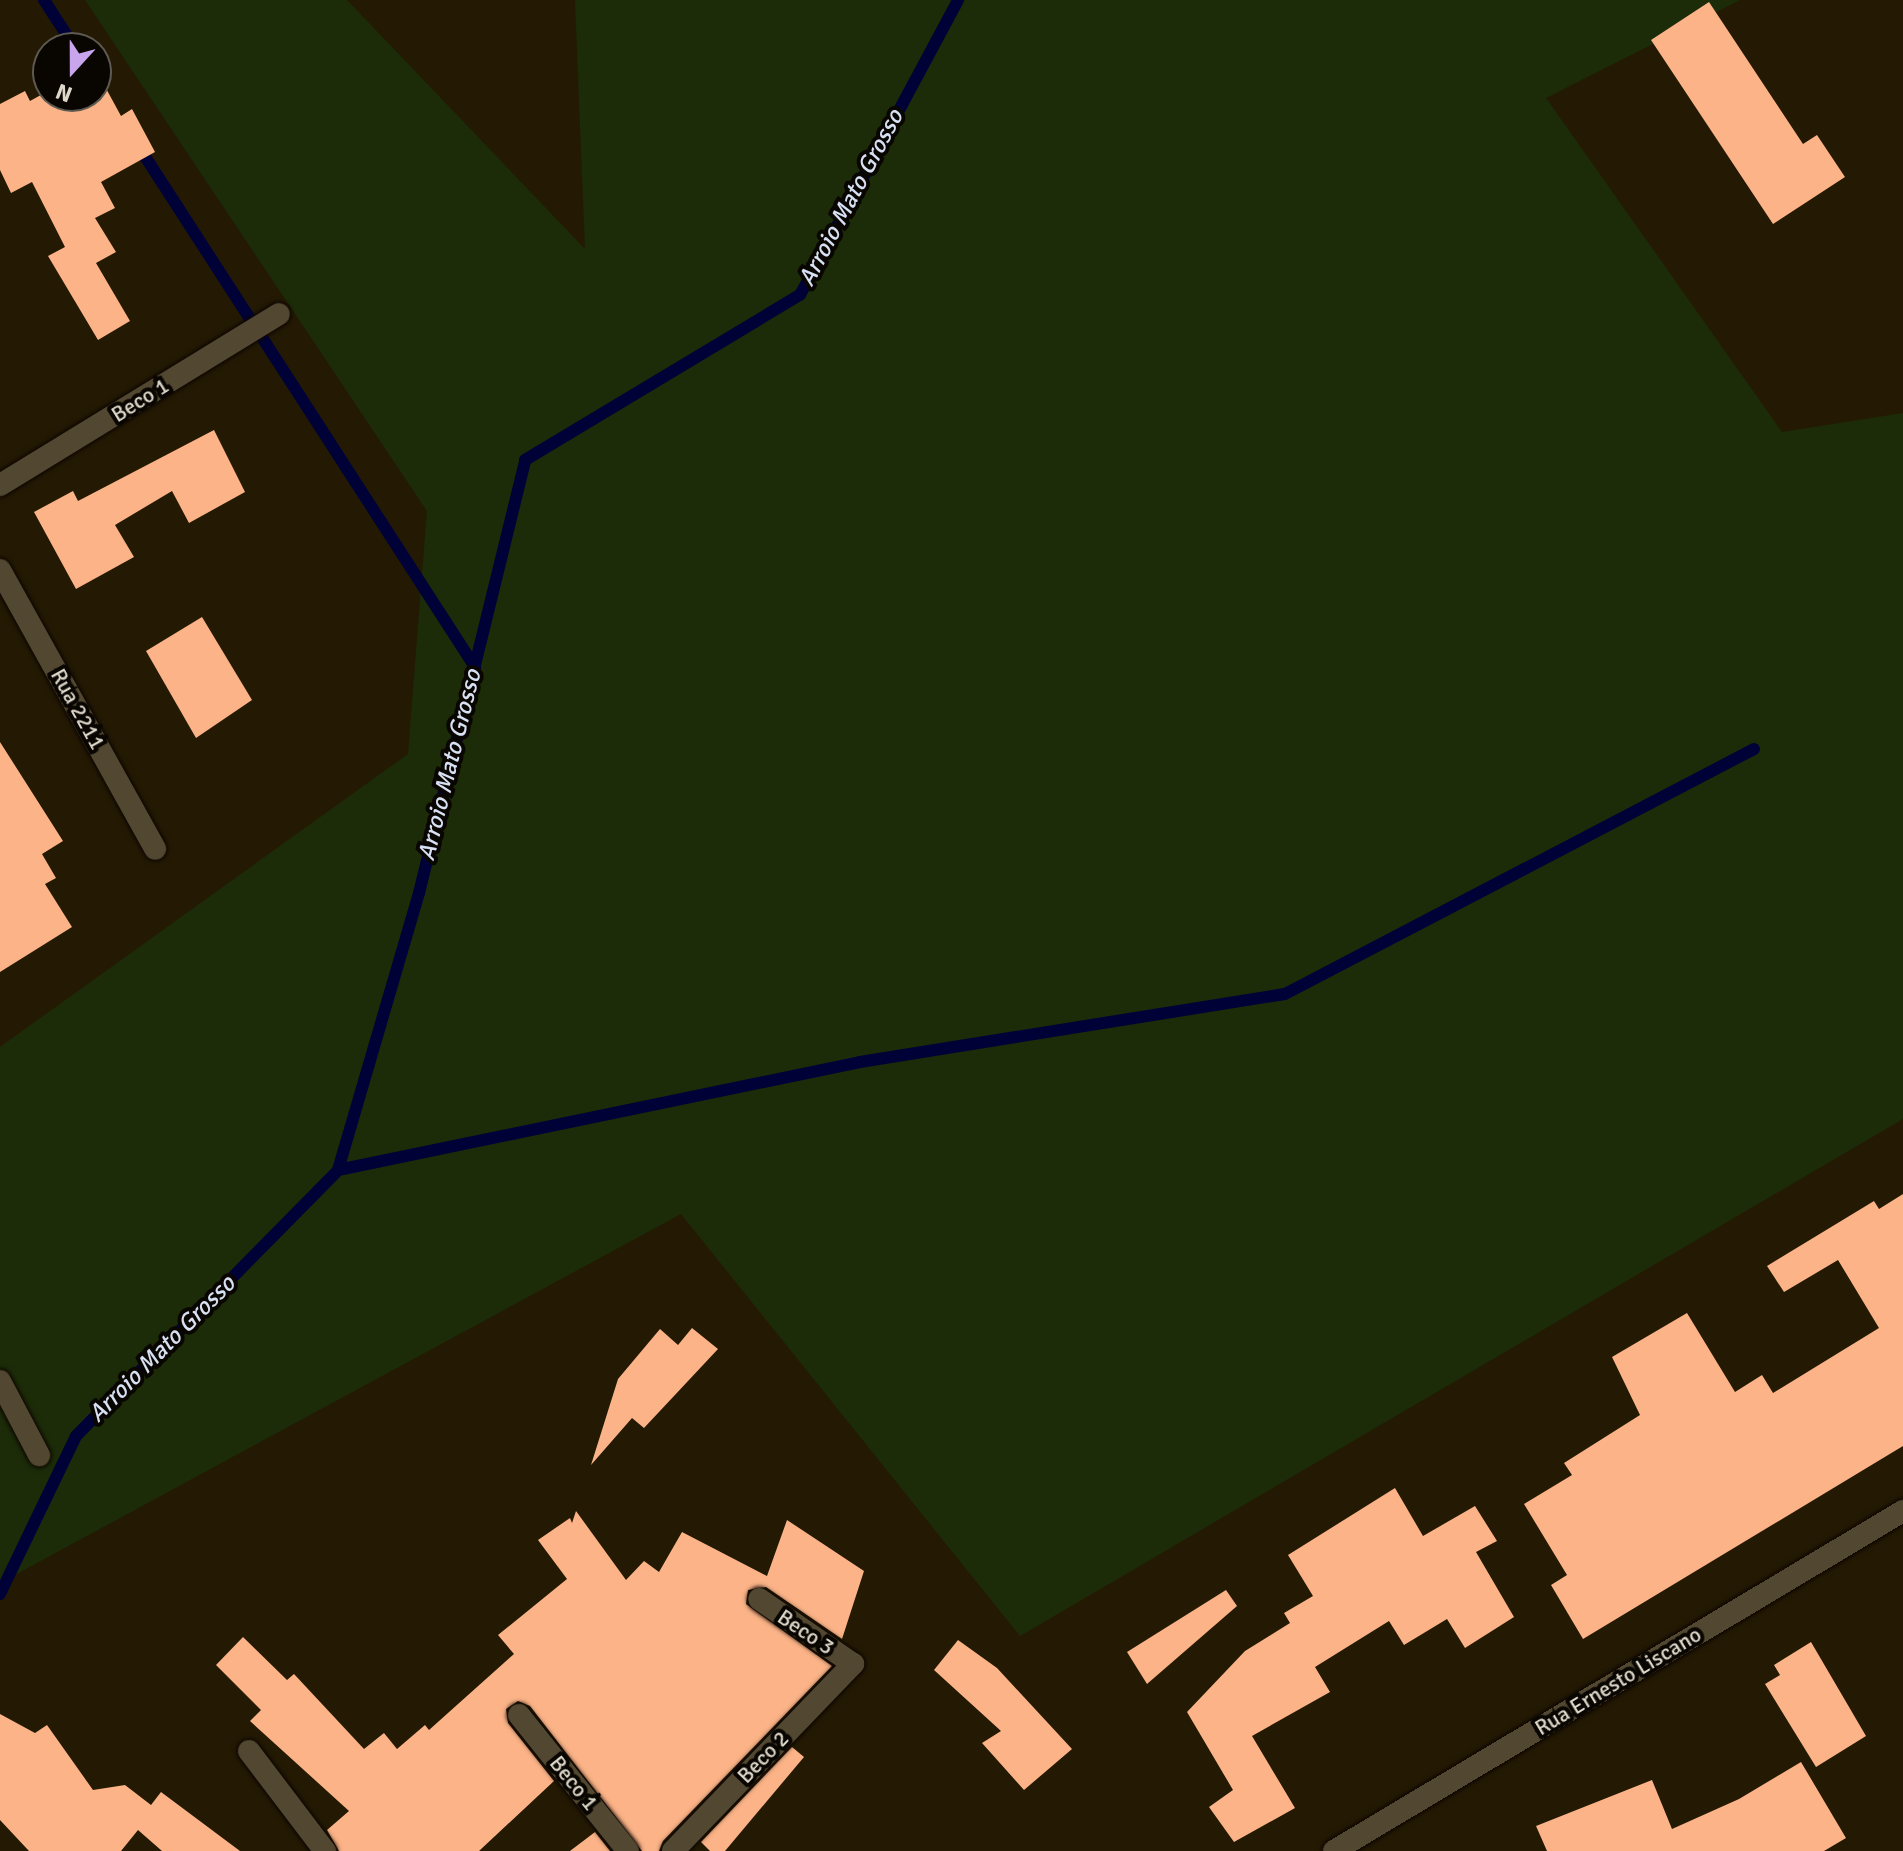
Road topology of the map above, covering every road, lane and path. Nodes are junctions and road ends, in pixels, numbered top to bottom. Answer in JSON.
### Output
{"nodes":[{"id":1,"x":279,"y":314,"type":"dead end"},
{"id":2,"x":0,"y":485,"type":"edge"},
{"id":3,"x":0,"y":570,"type":"edge"},
{"id":4,"x":155,"y":849,"type":"dead end"},
{"id":5,"x":0,"y":1381,"type":"edge"},
{"id":6,"x":39,"y":1455,"type":"dead end"},
{"id":7,"x":1903,"y":1511,"type":"edge"},
{"id":8,"x":759,"y":1599,"type":"dead end"},
{"id":9,"x":853,"y":1664,"type":"joint"},
{"id":10,"x":519,"y":1715,"type":"dead end"},
{"id":11,"x":249,"y":1751,"type":"dead end"},
{"id":12,"x":325,"y":1851,"type":"edge"},
{"id":13,"x":628,"y":1851,"type":"edge"},
{"id":14,"x":673,"y":1851,"type":"edge"},
{"id":15,"x":1334,"y":1851,"type":"edge"}],
"edges":[{"from":1,"to":2,"type":"street","name":"Beco 1"},
{"from":3,"to":4,"type":"street","name":"Rua 2211"},
{"from":5,"to":6,"type":"street"},
{"from":7,"to":15,"type":"street","name":"Rua Ernesto Liscano"},
{"from":8,"to":9,"type":"street","name":"Beco 3"},
{"from":9,"to":14,"type":"street","name":"Beco 2"},
{"from":10,"to":13,"type":"street","name":"Beco 1"},
{"from":11,"to":12,"type":"street"}]}
